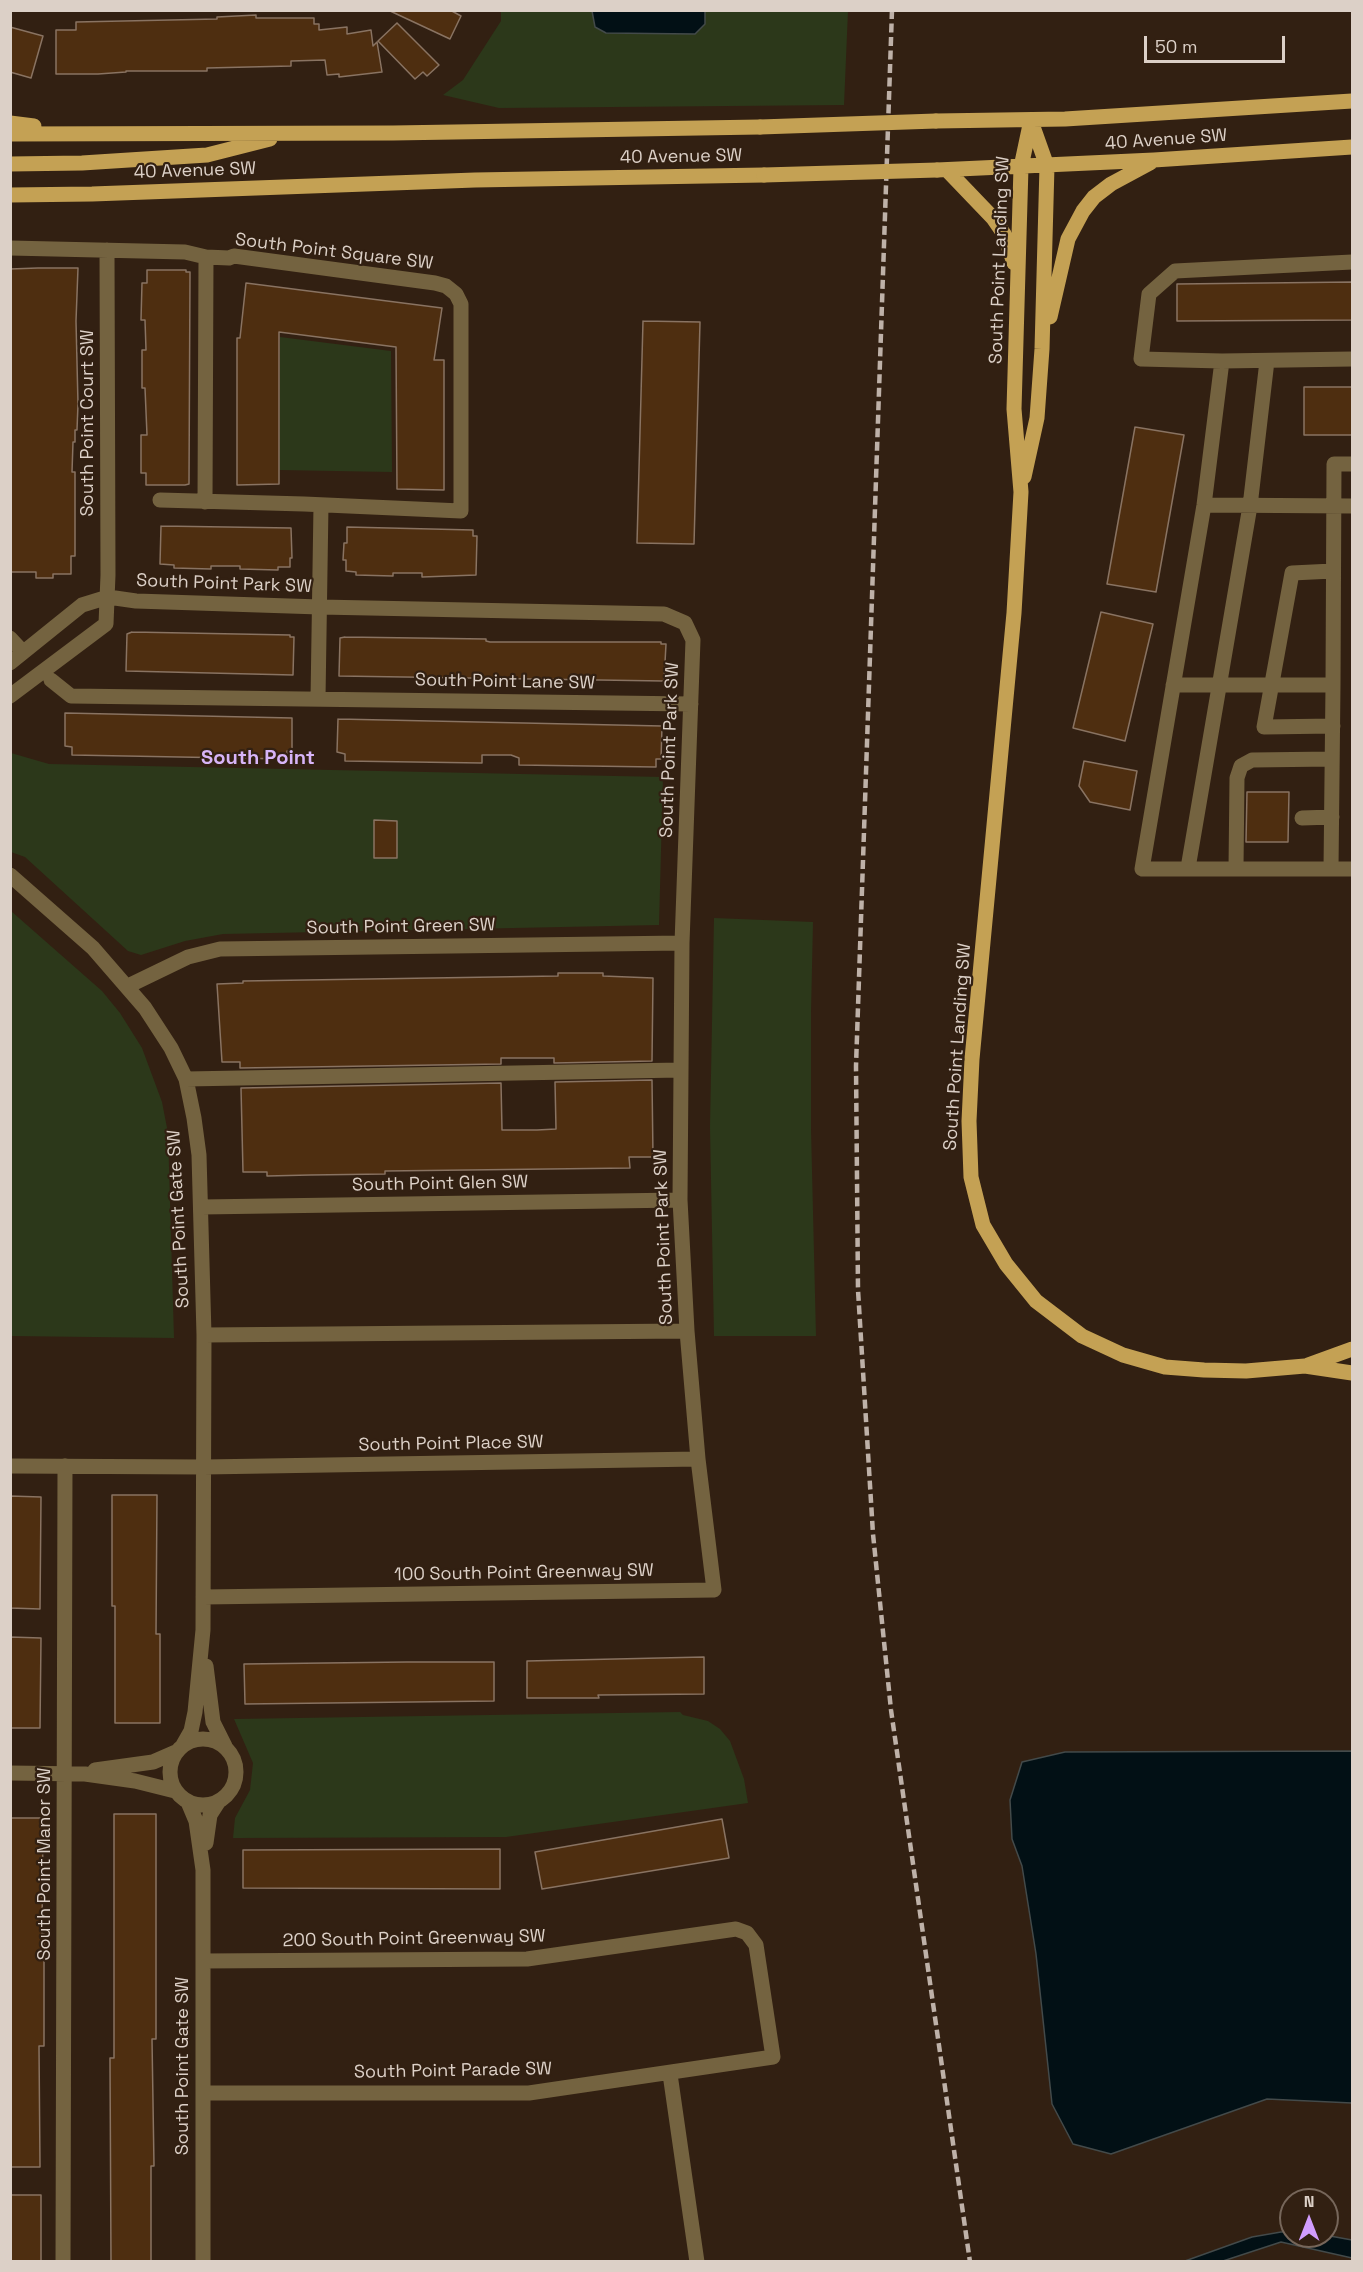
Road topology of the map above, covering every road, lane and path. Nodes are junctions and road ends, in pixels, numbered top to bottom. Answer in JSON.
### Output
{"nodes":[{"id":1,"x":1353,"y":101,"type":"edge"},
{"id":2,"x":1031,"y":120,"type":"junction"},
{"id":3,"x":10,"y":123,"type":"edge"},
{"id":4,"x":293,"y":133,"type":"junction"},
{"id":5,"x":10,"y":134,"type":"edge"},
{"id":6,"x":88,"y":134,"type":"junction"},
{"id":7,"x":1353,"y":147,"type":"edge"},
{"id":8,"x":1154,"y":160,"type":"junction"},
{"id":9,"x":10,"y":164,"type":"edge"},
{"id":10,"x":1047,"y":166,"type":"junction"},
{"id":11,"x":1021,"y":167,"type":"junction"},
{"id":12,"x":942,"y":170,"type":"junction"},
{"id":13,"x":10,"y":195,"type":"edge"},
{"id":14,"x":10,"y":248,"type":"edge"},
{"id":15,"x":108,"y":250,"type":"junction"},
{"id":16,"x":206,"y":257,"type":"junction"},
{"id":17,"x":1353,"y":262,"type":"edge"},
{"id":18,"x":1017,"y":273,"type":"junction"},
{"id":19,"x":1042,"y":349,"type":"junction"},
{"id":20,"x":1353,"y":359,"type":"edge"},
{"id":21,"x":1222,"y":361,"type":"junction"},
{"id":22,"x":1267,"y":361,"type":"junction"},
{"id":23,"x":1353,"y":464,"type":"edge"},
{"id":24,"x":1021,"y":492,"type":"junction"},
{"id":25,"x":160,"y":500,"type":"dead end"},
{"id":26,"x":205,"y":502,"type":"junction"},
{"id":27,"x":1204,"y":504,"type":"junction"},
{"id":28,"x":321,"y":505,"type":"junction"},
{"id":29,"x":1250,"y":506,"type":"junction"},
{"id":30,"x":1334,"y":506,"type":"junction"},
{"id":31,"x":1353,"y":506,"type":"edge"},
{"id":32,"x":1333,"y":571,"type":"junction"},
{"id":33,"x":108,"y":597,"type":"junction"},
{"id":34,"x":320,"y":607,"type":"junction"},
{"id":35,"x":10,"y":638,"type":"edge"},
{"id":36,"x":23,"y":652,"type":"junction"},
{"id":37,"x":10,"y":663,"type":"edge"},
{"id":38,"x":51,"y":680,"type":"dead end"},
{"id":39,"x":1173,"y":685,"type":"junction"},
{"id":40,"x":1333,"y":685,"type":"junction"},
{"id":41,"x":1271,"y":686,"type":"junction"},
{"id":42,"x":1219,"y":687,"type":"junction"},
{"id":43,"x":10,"y":696,"type":"edge"},
{"id":44,"x":318,"y":699,"type":"junction"},
{"id":45,"x":691,"y":704,"type":"junction"},
{"id":46,"x":1333,"y":726,"type":"junction"},
{"id":47,"x":1332,"y":759,"type":"junction"},
{"id":48,"x":1332,"y":817,"type":"junction"},
{"id":49,"x":1302,"y":818,"type":"dead end"},
{"id":50,"x":1188,"y":868,"type":"junction"},
{"id":51,"x":1236,"y":868,"type":"junction"},
{"id":52,"x":1332,"y":869,"type":"junction"},
{"id":53,"x":1353,"y":869,"type":"edge"},
{"id":54,"x":10,"y":875,"type":"edge"},
{"id":55,"x":682,"y":943,"type":"junction"},
{"id":56,"x":128,"y":986,"type":"junction"},
{"id":57,"x":680,"y":1070,"type":"junction"},
{"id":58,"x":186,"y":1079,"type":"junction"},
{"id":59,"x":681,"y":1200,"type":"junction"},
{"id":60,"x":201,"y":1207,"type":"junction"},
{"id":61,"x":687,"y":1331,"type":"junction"},
{"id":62,"x":204,"y":1335,"type":"junction"},
{"id":63,"x":1353,"y":1349,"type":"edge"},
{"id":64,"x":1305,"y":1366,"type":"junction"},
{"id":65,"x":1353,"y":1373,"type":"edge"},
{"id":66,"x":698,"y":1459,"type":"junction"},
{"id":67,"x":10,"y":1466,"type":"edge"},
{"id":68,"x":65,"y":1466,"type":"junction"},
{"id":69,"x":204,"y":1467,"type":"junction"},
{"id":70,"x":203,"y":1597,"type":"junction"},
{"id":71,"x":203,"y":1630,"type":"junction"},
{"id":72,"x":226,"y":1748,"type":"junction"},
{"id":73,"x":179,"y":1749,"type":"junction"},
{"id":74,"x":10,"y":1773,"type":"edge"},
{"id":75,"x":65,"y":1774,"type":"junction"},
{"id":76,"x":176,"y":1791,"type":"junction"},
{"id":77,"x":219,"y":1801,"type":"junction"},
{"id":78,"x":188,"y":1802,"type":"junction"},
{"id":79,"x":203,"y":1870,"type":"junction"},
{"id":80,"x":203,"y":1961,"type":"junction"},
{"id":81,"x":773,"y":2058,"type":"joint"},
{"id":82,"x":670,"y":2074,"type":"junction"},
{"id":83,"x":203,"y":2093,"type":"junction"},
{"id":84,"x":63,"y":2262,"type":"edge"},
{"id":85,"x":203,"y":2262,"type":"edge"},
{"id":86,"x":697,"y":2262,"type":"edge"}],
"edges":[{"from":1,"to":2,"type":"main road","name":"40 Avenue SW"},
{"from":2,"to":4,"type":"main road","name":"40 Avenue SW","bridge":true},
{"from":2,"to":10,"type":"main road","name":"South Point Landing SW"},
{"from":2,"to":11,"type":"main road","name":"South Point Landing SW"},
{"from":3,"to":6,"type":"main road"},
{"from":4,"to":6,"type":"main road","name":"40 Avenue SW"},
{"from":4,"to":9,"type":"main road"},
{"from":5,"to":6,"type":"main road","name":"40 Avenue SW"},
{"from":7,"to":8,"type":"main road","name":"40 Avenue SW"},
{"from":8,"to":10,"type":"main road","name":"40 Avenue SW"},
{"from":8,"to":19,"type":"main road"},
{"from":10,"to":11,"type":"main road","name":"40 Avenue SW"},
{"from":10,"to":19,"type":"main road","name":"South Point Landing SW"},
{"from":11,"to":12,"type":"main road","name":"40 Avenue SW"},
{"from":11,"to":18,"type":"main road","name":"South Point Landing SW"},
{"from":12,"to":13,"type":"main road","name":"40 Avenue SW","bridge":true},
{"from":12,"to":18,"type":"main road"},
{"from":14,"to":15,"type":"street","name":"South Point Square SW"},
{"from":15,"to":16,"type":"street","name":"South Point Square SW"},
{"from":15,"to":33,"type":"street","name":"South Point Court SW"},
{"from":16,"to":26,"type":"street"},
{"from":16,"to":28,"type":"street","name":"South Point Square SW"},
{"from":17,"to":21,"type":"street"},
{"from":18,"to":24,"type":"main road","name":"South Point Landing SW"},
{"from":19,"to":24,"type":"main road","name":"South Point Landing SW"},
{"from":20,"to":22,"type":"street"},
{"from":21,"to":22,"type":"street"},
{"from":21,"to":27,"type":"street"},
{"from":22,"to":29,"type":"street"},
{"from":23,"to":30,"type":"street"},
{"from":24,"to":64,"type":"main road","name":"South Point Landing SW"},
{"from":25,"to":26,"type":"street","name":"South Point Square SW"},
{"from":26,"to":28,"type":"street","name":"South Point Square SW"},
{"from":27,"to":29,"type":"street"},
{"from":27,"to":39,"type":"street"},
{"from":28,"to":34,"type":"street"},
{"from":29,"to":30,"type":"street"},
{"from":29,"to":42,"type":"street"},
{"from":30,"to":31,"type":"street"},
{"from":30,"to":32,"type":"street"},
{"from":32,"to":40,"type":"street"},
{"from":32,"to":41,"type":"street"},
{"from":33,"to":34,"type":"street","name":"South Point Park SW"},
{"from":33,"to":36,"type":"street","name":"South Point Park SW"},
{"from":33,"to":43,"type":"street"},
{"from":34,"to":44,"type":"street"},
{"from":34,"to":45,"type":"street","name":"South Point Park SW"},
{"from":35,"to":36,"type":"street"},
{"from":36,"to":37,"type":"street","name":"South Point Park SW"},
{"from":38,"to":44,"type":"street","name":"South Point Lane SW"},
{"from":39,"to":42,"type":"street"},
{"from":39,"to":50,"type":"street"},
{"from":40,"to":41,"type":"street"},
{"from":40,"to":46,"type":"street"},
{"from":41,"to":42,"type":"street"},
{"from":41,"to":46,"type":"street"},
{"from":42,"to":50,"type":"street"},
{"from":44,"to":45,"type":"street","name":"South Point Lane SW"},
{"from":45,"to":55,"type":"street","name":"South Point Park SW"},
{"from":46,"to":47,"type":"street"},
{"from":47,"to":48,"type":"street"},
{"from":47,"to":51,"type":"street"},
{"from":48,"to":49,"type":"street"},
{"from":48,"to":52,"type":"street"},
{"from":50,"to":51,"type":"street"},
{"from":51,"to":52,"type":"street"},
{"from":52,"to":53,"type":"street"},
{"from":54,"to":56,"type":"street","name":"South Point Gate SW"},
{"from":55,"to":56,"type":"street","name":"South Point Green SW"},
{"from":55,"to":57,"type":"street","name":"South Point Park SW"},
{"from":56,"to":58,"type":"street","name":"South Point Gate SW"},
{"from":57,"to":58,"type":"street"},
{"from":57,"to":59,"type":"street","name":"South Point Park SW"},
{"from":58,"to":60,"type":"street","name":"South Point Gate SW"},
{"from":59,"to":60,"type":"street","name":"South Point Glen SW"},
{"from":59,"to":61,"type":"street","name":"South Point Park SW"},
{"from":60,"to":62,"type":"street","name":"South Point Gate SW"},
{"from":61,"to":62,"type":"street"},
{"from":61,"to":66,"type":"street","name":"South Point Park SW"},
{"from":62,"to":69,"type":"street","name":"South Point Gate SW"},
{"from":63,"to":64,"type":"main road","name":"South Point Landing SW"},
{"from":64,"to":65,"type":"main road","name":"South Point Landing SW"},
{"from":66,"to":69,"type":"street","name":"South Point Place SW"},
{"from":66,"to":70,"type":"street","name":"100 South Point Greenway SW"},
{"from":67,"to":68,"type":"street","name":"South Point Place SW"},
{"from":68,"to":69,"type":"street","name":"South Point Place SW"},
{"from":68,"to":75,"type":"street","name":"South Point Manor SW"},
{"from":69,"to":70,"type":"street","name":"South Point Gate SW"},
{"from":70,"to":71,"type":"street","name":"South Point Gate SW"},
{"from":71,"to":72,"type":"street","name":"South Point Gate SW"},
{"from":71,"to":73,"type":"street","name":"South Point Gate SW"},
{"from":72,"to":73,"type":"street"},
{"from":72,"to":77,"type":"street"},
{"from":73,"to":75,"type":"street"},
{"from":73,"to":76,"type":"street"},
{"from":74,"to":75,"type":"street"},
{"from":75,"to":76,"type":"street"},
{"from":75,"to":84,"type":"street","name":"South Point Manor SW"},
{"from":76,"to":78,"type":"street"},
{"from":77,"to":78,"type":"street"},
{"from":77,"to":79,"type":"street","name":"South Point Gate SW"},
{"from":78,"to":79,"type":"street","name":"South Point Gate SW"},
{"from":79,"to":80,"type":"street","name":"South Point Gate SW"},
{"from":80,"to":81,"type":"street","name":"200 South Point Greenway SW"},
{"from":80,"to":83,"type":"street","name":"South Point Gate SW"},
{"from":81,"to":82,"type":"street","name":"South Point Parade SW"},
{"from":82,"to":83,"type":"street","name":"South Point Parade SW"},
{"from":82,"to":86,"type":"street"},
{"from":83,"to":85,"type":"street","name":"South Point Gate SW"}]}
